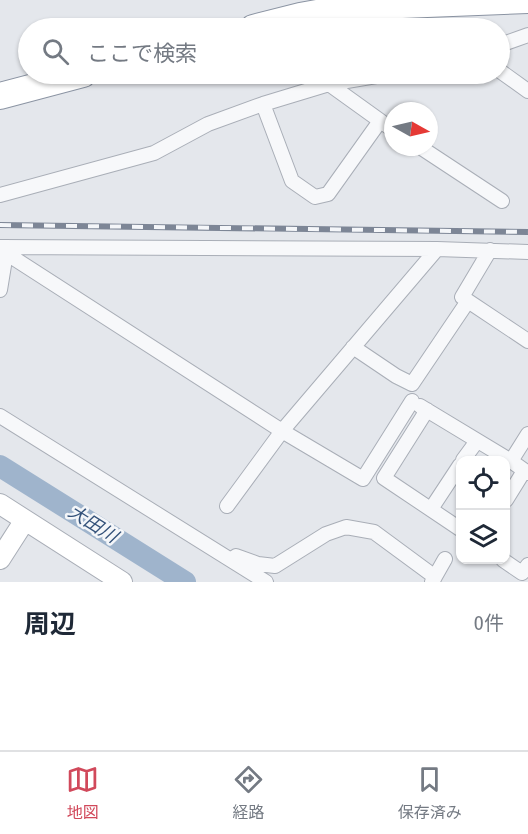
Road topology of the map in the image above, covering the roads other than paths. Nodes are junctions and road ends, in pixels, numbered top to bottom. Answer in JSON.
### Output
{"nodes":[{"id":1,"x":528,"y":0,"type":"edge"},
{"id":2,"x":395,"y":2,"type":"edge"},
{"id":3,"x":292,"y":18,"type":"edge"},
{"id":4,"x":528,"y":35,"type":"edge"},
{"id":5,"x":510,"y":41,"type":"edge"},
{"id":6,"x":510,"y":78,"type":"edge"},
{"id":7,"x":45,"y":84,"type":"edge"},
{"id":8,"x":329,"y":84,"type":"joint"},
{"id":9,"x":528,"y":91,"type":"edge"},
{"id":10,"x":0,"y":96,"type":"edge"},
{"id":11,"x":263,"y":104,"type":"junction"},
{"id":12,"x":380,"y":121,"type":"junction"},
{"id":13,"x":384,"y":124,"type":"edge"},
{"id":14,"x":434,"y":156,"type":"edge"},
{"id":15,"x":0,"y":195,"type":"edge"},
{"id":16,"x":502,"y":201,"type":"dead end"},
{"id":17,"x":3,"y":247,"type":"edge"},
{"id":18,"x":437,"y":249,"type":"junction"},
{"id":19,"x":490,"y":250,"type":"junction"},
{"id":20,"x":528,"y":252,"type":"edge"},
{"id":21,"x":0,"y":290,"type":"edge"},
{"id":22,"x":468,"y":301,"type":"junction"},
{"id":23,"x":528,"y":341,"type":"edge"},
{"id":24,"x":353,"y":347,"type":"junction"},
{"id":25,"x":428,"y":410,"type":"junction"},
{"id":26,"x":0,"y":416,"type":"edge"},
{"id":27,"x":282,"y":431,"type":"junction"},
{"id":28,"x":528,"y":434,"type":"edge"},
{"id":29,"x":477,"y":441,"type":"junction"},
{"id":30,"x":466,"y":456,"type":"edge"},
{"id":31,"x":511,"y":461,"type":"junction"},
{"id":32,"x":456,"y":471,"type":"edge"},
{"id":33,"x":526,"y":472,"type":"edge"},
{"id":34,"x":510,"y":494,"type":"edge"},
{"id":35,"x":0,"y":504,"type":"edge"},
{"id":36,"x":227,"y":507,"type":"dead end"},
{"id":37,"x":431,"y":510,"type":"junction"},
{"id":38,"x":25,"y":520,"type":"junction"},
{"id":39,"x":456,"y":527,"type":"edge"},
{"id":40,"x":214,"y":548,"type":"junction"},
{"id":41,"x":0,"y":559,"type":"edge"},
{"id":42,"x":446,"y":559,"type":"dead end"},
{"id":43,"x":509,"y":564,"type":"edge"},
{"id":44,"x":528,"y":565,"type":"edge"},
{"id":45,"x":433,"y":580,"type":"edge"},
{"id":46,"x":122,"y":582,"type":"edge"},
{"id":47,"x":266,"y":582,"type":"edge"}],
"edges":[{"from":1,"to":2,"type":"highway"},
{"from":2,"to":3,"type":"highway"},
{"from":4,"to":5,"type":"street"},
{"from":6,"to":9,"type":"street"},
{"from":7,"to":10,"type":"highway"},
{"from":8,"to":11,"type":"street"},
{"from":8,"to":12,"type":"street"},
{"from":11,"to":12,"type":"street"},
{"from":11,"to":15,"type":"street"},
{"from":12,"to":13,"type":"street"},
{"from":14,"to":16,"type":"street"},
{"from":17,"to":18,"type":"street"},
{"from":17,"to":21,"type":"street"},
{"from":17,"to":27,"type":"street"},
{"from":18,"to":19,"type":"street"},
{"from":18,"to":24,"type":"street"},
{"from":19,"to":20,"type":"street"},
{"from":19,"to":22,"type":"street"},
{"from":22,"to":23,"type":"street"},
{"from":22,"to":24,"type":"street"},
{"from":24,"to":27,"type":"street"},
{"from":25,"to":27,"type":"street"},
{"from":25,"to":29,"type":"street"},
{"from":25,"to":37,"type":"street"},
{"from":26,"to":40,"type":"street"},
{"from":27,"to":36,"type":"street"},
{"from":28,"to":31,"type":"street"},
{"from":29,"to":30,"type":"street"},
{"from":29,"to":31,"type":"street"},
{"from":31,"to":33,"type":"street"},
{"from":32,"to":37,"type":"street"},
{"from":33,"to":34,"type":"street"},
{"from":35,"to":38,"type":"street"},
{"from":37,"to":39,"type":"street"},
{"from":38,"to":41,"type":"street"},
{"from":38,"to":46,"type":"street"},
{"from":40,"to":45,"type":"street"},
{"from":40,"to":47,"type":"street"},
{"from":42,"to":45,"type":"street"},
{"from":43,"to":44,"type":"street"}]}
